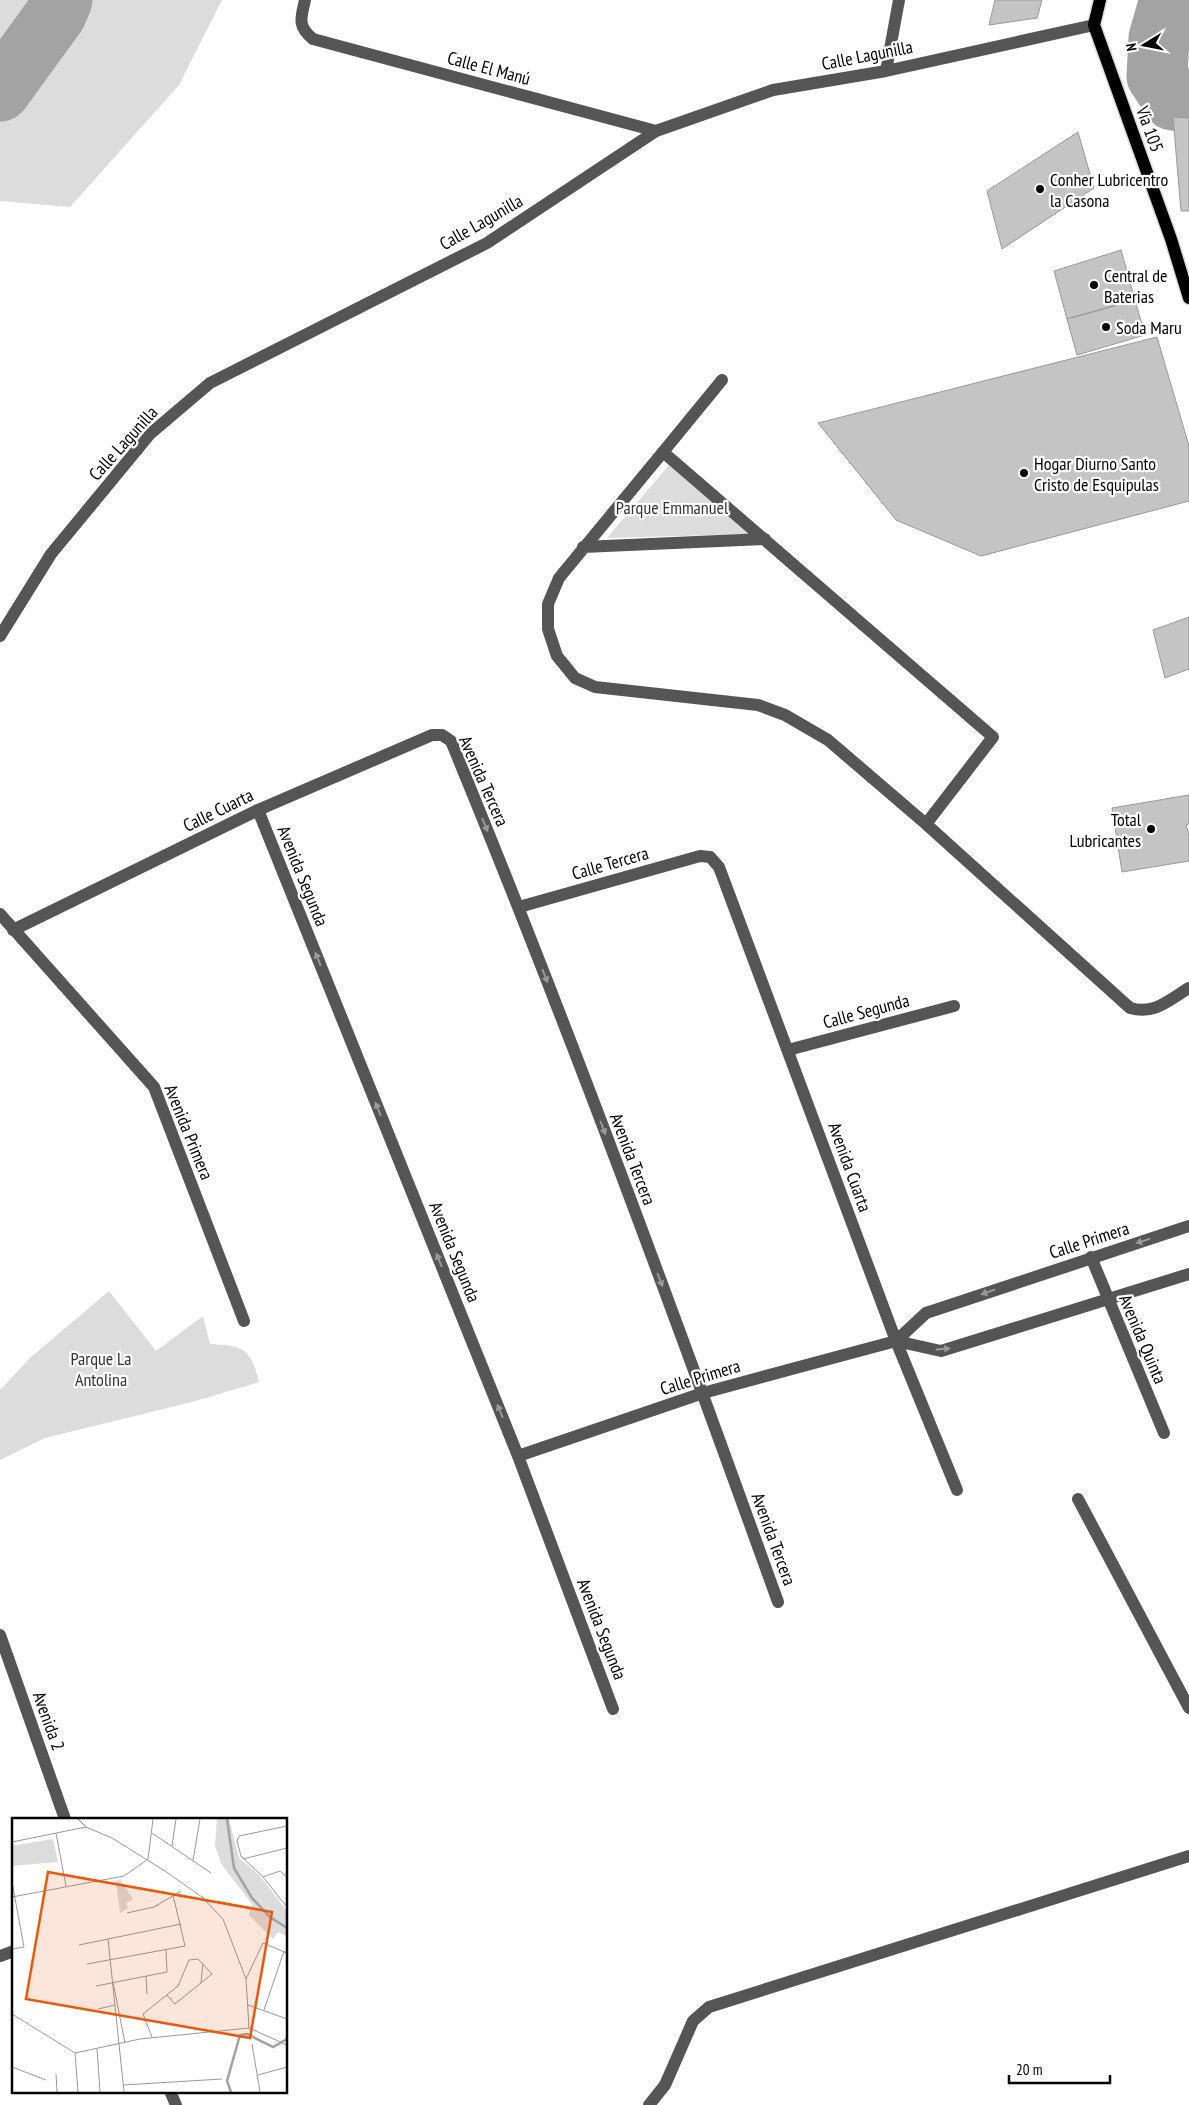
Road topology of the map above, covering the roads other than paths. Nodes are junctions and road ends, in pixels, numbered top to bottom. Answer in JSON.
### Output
{"nodes":[{"id":1,"x":306,"y":0,"type":"edge"},
{"id":2,"x":898,"y":0,"type":"edge"},
{"id":3,"x":1100,"y":0,"type":"edge"},
{"id":4,"x":1094,"y":25,"type":"junction"},
{"id":5,"x":886,"y":71,"type":"junction"},
{"id":6,"x":656,"y":131,"type":"junction"},
{"id":7,"x":1189,"y":298,"type":"edge"},
{"id":8,"x":722,"y":380,"type":"dead end"},
{"id":9,"x":663,"y":452,"type":"junction"},
{"id":10,"x":765,"y":540,"type":"junction"},
{"id":11,"x":583,"y":547,"type":"junction"},
{"id":12,"x":0,"y":636,"type":"edge"},
{"id":13,"x":442,"y":734,"type":"joint"},
{"id":14,"x":258,"y":810,"type":"junction"},
{"id":15,"x":926,"y":824,"type":"junction"},
{"id":16,"x":710,"y":857,"type":"joint"},
{"id":17,"x":519,"y":907,"type":"junction"},
{"id":18,"x":0,"y":914,"type":"edge"},
{"id":19,"x":13,"y":930,"type":"junction"},
{"id":20,"x":1189,"y":988,"type":"edge"},
{"id":21,"x":954,"y":1006,"type":"dead end"},
{"id":22,"x":788,"y":1050,"type":"junction"},
{"id":23,"x":1189,"y":1226,"type":"edge"},
{"id":24,"x":1091,"y":1257,"type":"junction"},
{"id":25,"x":1189,"y":1274,"type":"edge"},
{"id":26,"x":1107,"y":1298,"type":"junction"},
{"id":27,"x":244,"y":1321,"type":"dead end"},
{"id":28,"x":896,"y":1341,"type":"junction"},
{"id":29,"x":703,"y":1393,"type":"junction"},
{"id":30,"x":1164,"y":1433,"type":"dead end"},
{"id":31,"x":518,"y":1456,"type":"junction"},
{"id":32,"x":957,"y":1490,"type":"dead end"},
{"id":33,"x":1078,"y":1499,"type":"dead end"},
{"id":34,"x":778,"y":1602,"type":"dead end"},
{"id":35,"x":0,"y":1635,"type":"edge"},
{"id":36,"x":1189,"y":1708,"type":"edge"},
{"id":37,"x":613,"y":1709,"type":"dead end"},
{"id":38,"x":65,"y":1818,"type":"edge"},
{"id":39,"x":1189,"y":1856,"type":"edge"},
{"id":40,"x":12,"y":1952,"type":"edge"},
{"id":41,"x":0,"y":1956,"type":"edge"},
{"id":42,"x":170,"y":2092,"type":"edge"},
{"id":43,"x":176,"y":2105,"type":"edge"},
{"id":44,"x":649,"y":2105,"type":"edge"}],
"edges":[{"from":1,"to":6,"type":"street","name":"Calle El Manú"},
{"from":2,"to":5,"type":"street"},
{"from":3,"to":4,"type":"main road"},
{"from":4,"to":5,"type":"street","name":"Calle Lagunilla"},
{"from":4,"to":7,"type":"main road","name":"Vía 105"},
{"from":5,"to":6,"type":"street","name":"Calle Lagunilla"},
{"from":6,"to":12,"type":"street","name":"Calle Lagunilla"},
{"from":8,"to":9,"type":"street"},
{"from":9,"to":10,"type":"street"},
{"from":9,"to":11,"type":"street"},
{"from":10,"to":11,"type":"street"},
{"from":10,"to":15,"type":"street"},
{"from":11,"to":15,"type":"street"},
{"from":13,"to":14,"type":"street","name":"Calle Cuarta"},
{"from":13,"to":17,"type":"street","name":"Avenida Tercera","one_way":true},
{"from":14,"to":19,"type":"street","name":"Calle Cuarta"},
{"from":31,"to":14,"type":"street","name":"Avenida Segunda","one_way":true},
{"from":15,"to":20,"type":"street"},
{"from":16,"to":17,"type":"street","name":"Calle Tercera"},
{"from":16,"to":22,"type":"street","name":"Avenida Cuarta"},
{"from":17,"to":29,"type":"street","name":"Avenida Tercera","one_way":true},
{"from":18,"to":19,"type":"street","name":"Avenida Primera"},
{"from":19,"to":27,"type":"street","name":"Avenida Primera"},
{"from":21,"to":22,"type":"street","name":"Calle Segunda"},
{"from":22,"to":28,"type":"street","name":"Avenida Cuarta"},
{"from":23,"to":24,"type":"street","name":"Calle Primera","one_way":true},
{"from":24,"to":26,"type":"street","name":"Avenida Quinta"},
{"from":24,"to":28,"type":"street","name":"Calle Primera","one_way":true},
{"from":25,"to":26,"type":"street","name":"Calle Primera"},
{"from":28,"to":26,"type":"street","name":"Calle Primera","one_way":true},
{"from":26,"to":30,"type":"street","name":"Avenida Quinta"},
{"from":28,"to":29,"type":"street","name":"Calle Primera"},
{"from":28,"to":32,"type":"street","name":"Avenida Cuarta"},
{"from":29,"to":31,"type":"street","name":"Calle Primera"},
{"from":29,"to":34,"type":"street","name":"Avenida Tercera"},
{"from":31,"to":37,"type":"street","name":"Avenida Segunda"},
{"from":33,"to":36,"type":"street"},
{"from":35,"to":38,"type":"street","name":"Avenida 2"},
{"from":39,"to":44,"type":"street"},
{"from":40,"to":41,"type":"street"},
{"from":42,"to":43,"type":"street"}]}
